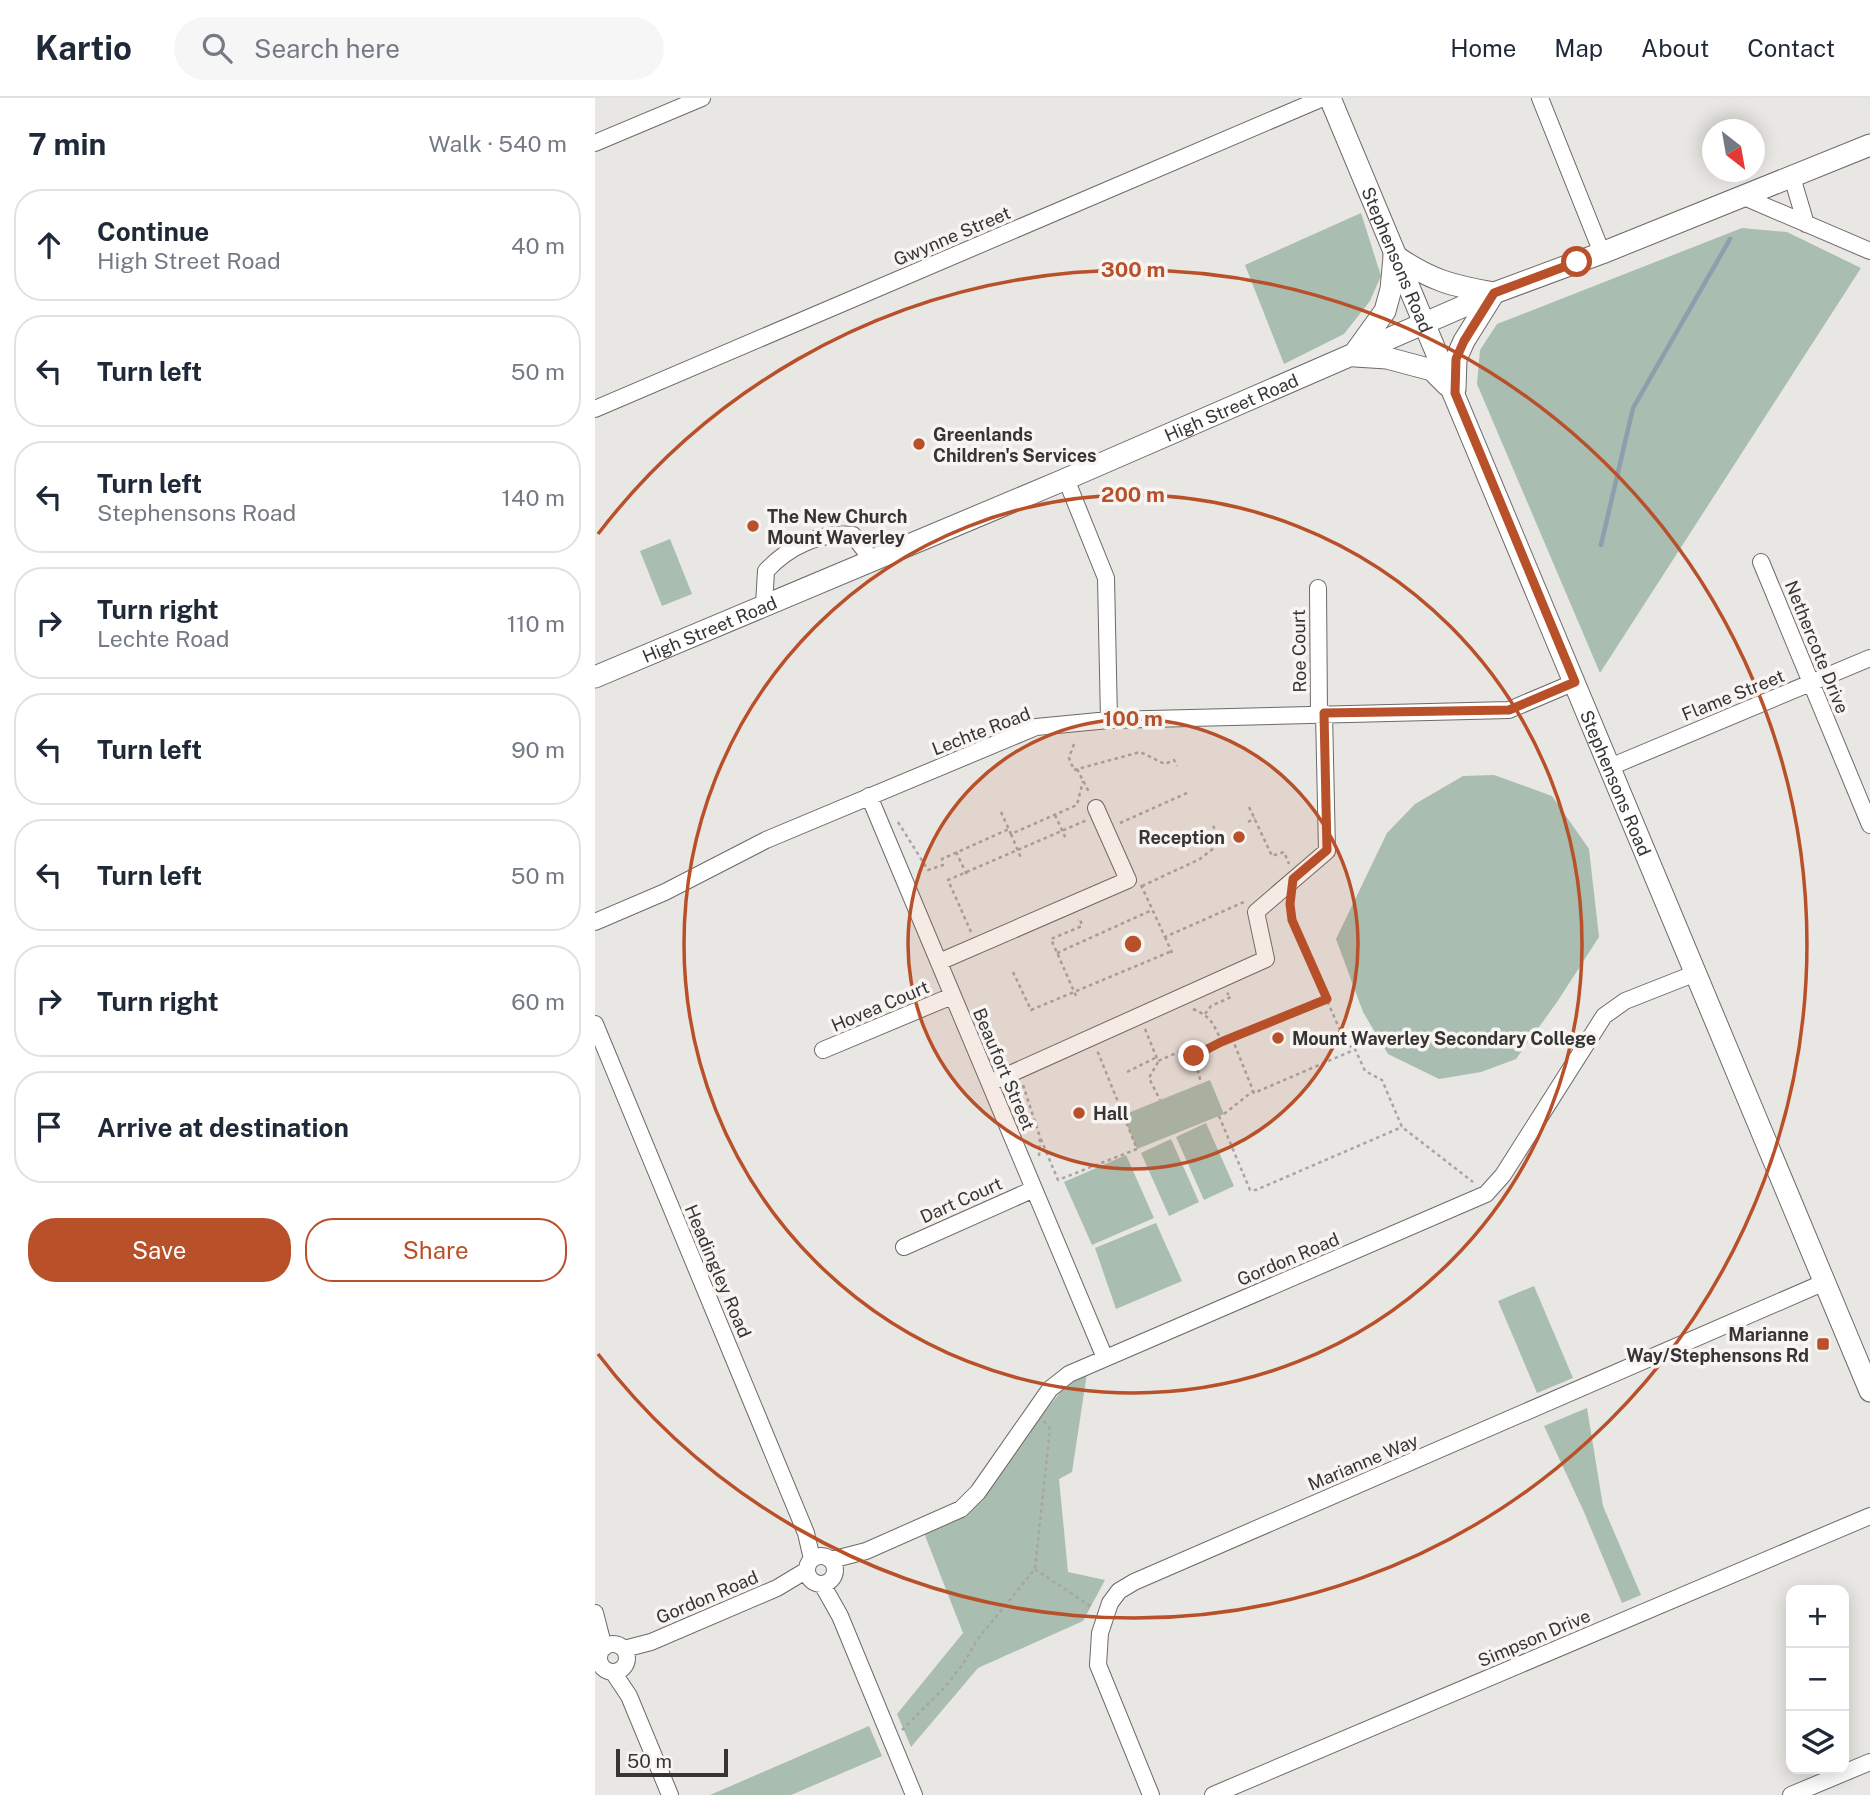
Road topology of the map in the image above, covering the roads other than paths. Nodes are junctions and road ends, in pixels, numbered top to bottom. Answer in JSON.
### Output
{"nodes":[{"id":1,"x":702,"y":98,"type":"edge"},
{"id":2,"x":1323,"y":98,"type":"edge"},
{"id":3,"x":1330,"y":98,"type":"edge"},
{"id":4,"x":1540,"y":98,"type":"edge"},
{"id":5,"x":595,"y":143,"type":"edge"},
{"id":6,"x":1870,"y":145,"type":"edge"},
{"id":7,"x":1792,"y":177,"type":"junction"},
{"id":8,"x":1744,"y":197,"type":"junction"},
{"id":9,"x":1806,"y":224,"type":"junction"},
{"id":10,"x":1870,"y":251,"type":"edge"},
{"id":11,"x":1602,"y":253,"type":"junction"},
{"id":12,"x":1394,"y":255,"type":"junction"},
{"id":13,"x":1494,"y":293,"type":"junction"},
{"id":14,"x":1423,"y":324,"type":"junction"},
{"id":15,"x":1352,"y":356,"type":"junction"},
{"id":16,"x":1455,"y":393,"type":"junction"},
{"id":17,"x":595,"y":409,"type":"edge"},
{"id":18,"x":1066,"y":479,"type":"junction"},
{"id":19,"x":872,"y":560,"type":"junction"},
{"id":20,"x":1761,"y":562,"type":"dead end"},
{"id":21,"x":1318,"y":589,"type":"dead end"},
{"id":22,"x":764,"y":605,"type":"junction"},
{"id":23,"x":1870,"y":658,"type":"edge"},
{"id":24,"x":595,"y":677,"type":"edge"},
{"id":25,"x":1575,"y":682,"type":"junction"},
{"id":26,"x":1811,"y":684,"type":"junction"},
{"id":27,"x":1322,"y":714,"type":"junction"},
{"id":28,"x":1109,"y":720,"type":"junction"},
{"id":29,"x":1610,"y":766,"type":"junction"},
{"id":30,"x":869,"y":796,"type":"junction"},
{"id":31,"x":1100,"y":817,"type":"road end"},
{"id":32,"x":1870,"y":825,"type":"edge"},
{"id":33,"x":595,"y":922,"type":"edge"},
{"id":34,"x":939,"y":962,"type":"junction"},
{"id":35,"x":1696,"y":973,"type":"junction"},
{"id":36,"x":952,"y":996,"type":"junction"},
{"id":37,"x":595,"y":1024,"type":"edge"},
{"id":38,"x":823,"y":1050,"type":"dead end"},
{"id":39,"x":990,"y":1083,"type":"junction"},
{"id":40,"x":1034,"y":1189,"type":"junction"},
{"id":41,"x":904,"y":1247,"type":"dead end"},
{"id":42,"x":1825,"y":1282,"type":"junction"},
{"id":43,"x":1105,"y":1358,"type":"junction"},
{"id":44,"x":1870,"y":1391,"type":"edge"},
{"id":45,"x":1870,"y":1516,"type":"edge"},
{"id":46,"x":821,"y":1570,"type":"junction"},
{"id":47,"x":597,"y":1619,"type":"edge"},
{"id":48,"x":610,"y":1660,"type":"edge"},
{"id":49,"x":1870,"y":1762,"type":"edge"},
{"id":50,"x":670,"y":1795,"type":"edge"},
{"id":51,"x":914,"y":1795,"type":"edge"},
{"id":52,"x":1151,"y":1795,"type":"edge"},
{"id":53,"x":1213,"y":1795,"type":"edge"},
{"id":54,"x":1791,"y":1795,"type":"edge"}],
"edges":[{"from":1,"to":5,"type":"street"},
{"from":2,"to":17,"type":"street","name":"Gwynne Street"},
{"from":3,"to":12,"type":"main road","name":"Stephensons Road"},
{"from":4,"to":11,"type":"street"},
{"from":6,"to":7,"type":"main road","name":"High Street Road"},
{"from":7,"to":8,"type":"main road","name":"High Street Road"},
{"from":7,"to":9,"type":"street"},
{"from":8,"to":9,"type":"street"},
{"from":8,"to":11,"type":"main road","name":"High Street Road"},
{"from":9,"to":10,"type":"street"},
{"from":11,"to":13,"type":"main road","name":"High Street Road"},
{"from":12,"to":13,"type":"main road"},
{"from":12,"to":14,"type":"main road","name":"Stephensons Road"},
{"from":12,"to":15,"type":"main road"},
{"from":13,"to":14,"type":"main road","name":"High Street Road"},
{"from":13,"to":16,"type":"main road"},
{"from":14,"to":15,"type":"main road","name":"High Street Road"},
{"from":14,"to":16,"type":"main road","name":"Stephensons Road"},
{"from":15,"to":16,"type":"main road"},
{"from":15,"to":18,"type":"main road","name":"High Street Road"},
{"from":16,"to":25,"type":"main road","name":"Stephensons Road"},
{"from":18,"to":19,"type":"main road","name":"High Street Road"},
{"from":18,"to":28,"type":"street"},
{"from":19,"to":22,"type":"main road","name":"High Street Road"},
{"from":19,"to":22,"type":"street"},
{"from":20,"to":26,"type":"street","name":"Nethercote Drive"},
{"from":21,"to":27,"type":"street","name":"Roe Court"},
{"from":22,"to":24,"type":"main road","name":"High Street Road"},
{"from":23,"to":26,"type":"street","name":"Flame Street"},
{"from":25,"to":27,"type":"street","name":"Lechte Road"},
{"from":25,"to":29,"type":"main road","name":"Stephensons Road"},
{"from":26,"to":29,"type":"street","name":"Flame Street"},
{"from":26,"to":32,"type":"street","name":"Nethercote Drive"},
{"from":27,"to":28,"type":"street","name":"Lechte Road"},
{"from":27,"to":39,"type":"street","name":"Roe Court"},
{"from":28,"to":30,"type":"street","name":"Lechte Road"},
{"from":29,"to":35,"type":"main road","name":"Stephensons Road"},
{"from":30,"to":33,"type":"street","name":"Lechte Road"},
{"from":30,"to":34,"type":"street","name":"Beaufort Street"},
{"from":31,"to":34,"type":"street"},
{"from":34,"to":36,"type":"street","name":"Beaufort Street"},
{"from":35,"to":42,"type":"main road","name":"Stephensons Road"},
{"from":35,"to":43,"type":"street","name":"Gordon Road"},
{"from":36,"to":38,"type":"street","name":"Hovea Court"},
{"from":36,"to":39,"type":"street","name":"Beaufort Street"},
{"from":37,"to":46,"type":"street","name":"Headingley Road"},
{"from":39,"to":40,"type":"street","name":"Beaufort Street"},
{"from":40,"to":41,"type":"street","name":"Dart Court"},
{"from":40,"to":43,"type":"street","name":"Beaufort Street"},
{"from":42,"to":44,"type":"main road","name":"Stephensons Road"},
{"from":42,"to":52,"type":"street","name":"Marianne Way"},
{"from":43,"to":46,"type":"street","name":"Gordon Road"},
{"from":45,"to":53,"type":"street","name":"Simpson Drive"},
{"from":46,"to":48,"type":"street","name":"Gordon Road"},
{"from":46,"to":51,"type":"street","name":"Headingley Road"},
{"from":47,"to":48,"type":"street"},
{"from":48,"to":50,"type":"street"},
{"from":49,"to":54,"type":"street"}]}
